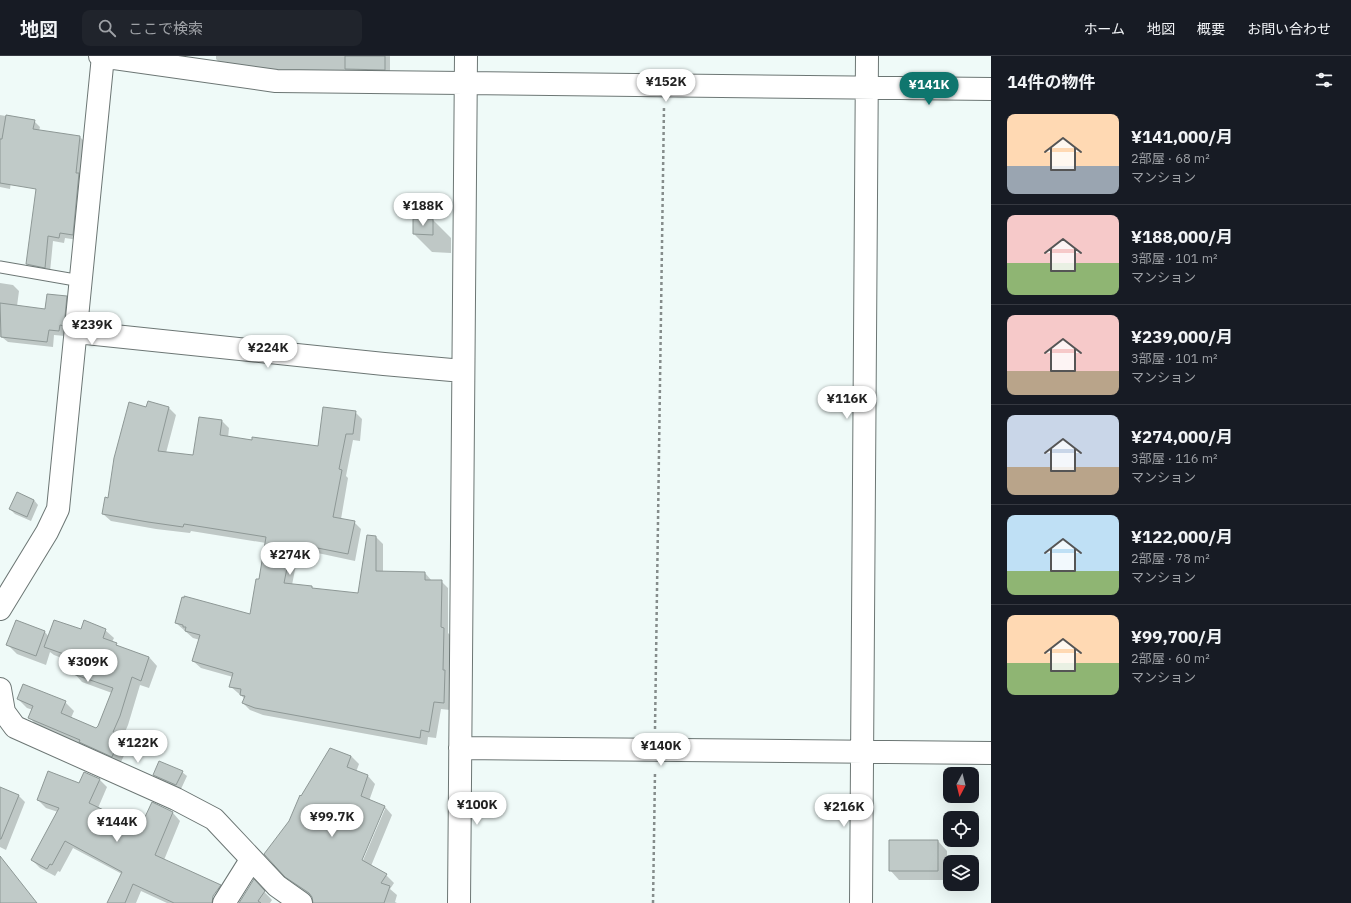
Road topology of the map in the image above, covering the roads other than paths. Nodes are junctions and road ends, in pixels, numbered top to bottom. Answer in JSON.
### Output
{"nodes":[{"id":1,"x":102,"y":56,"type":"edge"},
{"id":2,"x":466,"y":56,"type":"edge"},
{"id":3,"x":867,"y":56,"type":"edge"},
{"id":4,"x":465,"y":84,"type":"junction"},
{"id":5,"x":867,"y":88,"type":"junction"},
{"id":6,"x":991,"y":89,"type":"edge"},
{"id":7,"x":0,"y":267,"type":"edge"},
{"id":8,"x":81,"y":281,"type":"junction"},
{"id":9,"x":76,"y":332,"type":"junction"},
{"id":10,"x":463,"y":371,"type":"junction"},
{"id":11,"x":0,"y":609,"type":"edge"},
{"id":12,"x":0,"y":689,"type":"edge"},
{"id":13,"x":460,"y":748,"type":"junction"},
{"id":14,"x":862,"y":752,"type":"junction"},
{"id":15,"x":991,"y":753,"type":"edge"},
{"id":16,"x":251,"y":860,"type":"junction"},
{"id":17,"x":224,"y":903,"type":"edge"},
{"id":18,"x":301,"y":903,"type":"edge"},
{"id":19,"x":459,"y":903,"type":"edge"},
{"id":20,"x":861,"y":903,"type":"edge"}],
"edges":[{"from":1,"to":4,"type":"street"},
{"from":1,"to":8,"type":"street"},
{"from":2,"to":4,"type":"street"},
{"from":3,"to":5,"type":"street"},
{"from":4,"to":5,"type":"street"},
{"from":4,"to":10,"type":"street"},
{"from":5,"to":6,"type":"street"},
{"from":5,"to":14,"type":"street"},
{"from":7,"to":8,"type":"lane"},
{"from":8,"to":9,"type":"street"},
{"from":9,"to":10,"type":"street"},
{"from":9,"to":11,"type":"street"},
{"from":10,"to":13,"type":"street"},
{"from":12,"to":16,"type":"street"},
{"from":13,"to":14,"type":"street"},
{"from":13,"to":19,"type":"street"},
{"from":14,"to":15,"type":"street"},
{"from":14,"to":20,"type":"street"},
{"from":16,"to":17,"type":"street"},
{"from":16,"to":18,"type":"street"}]}
